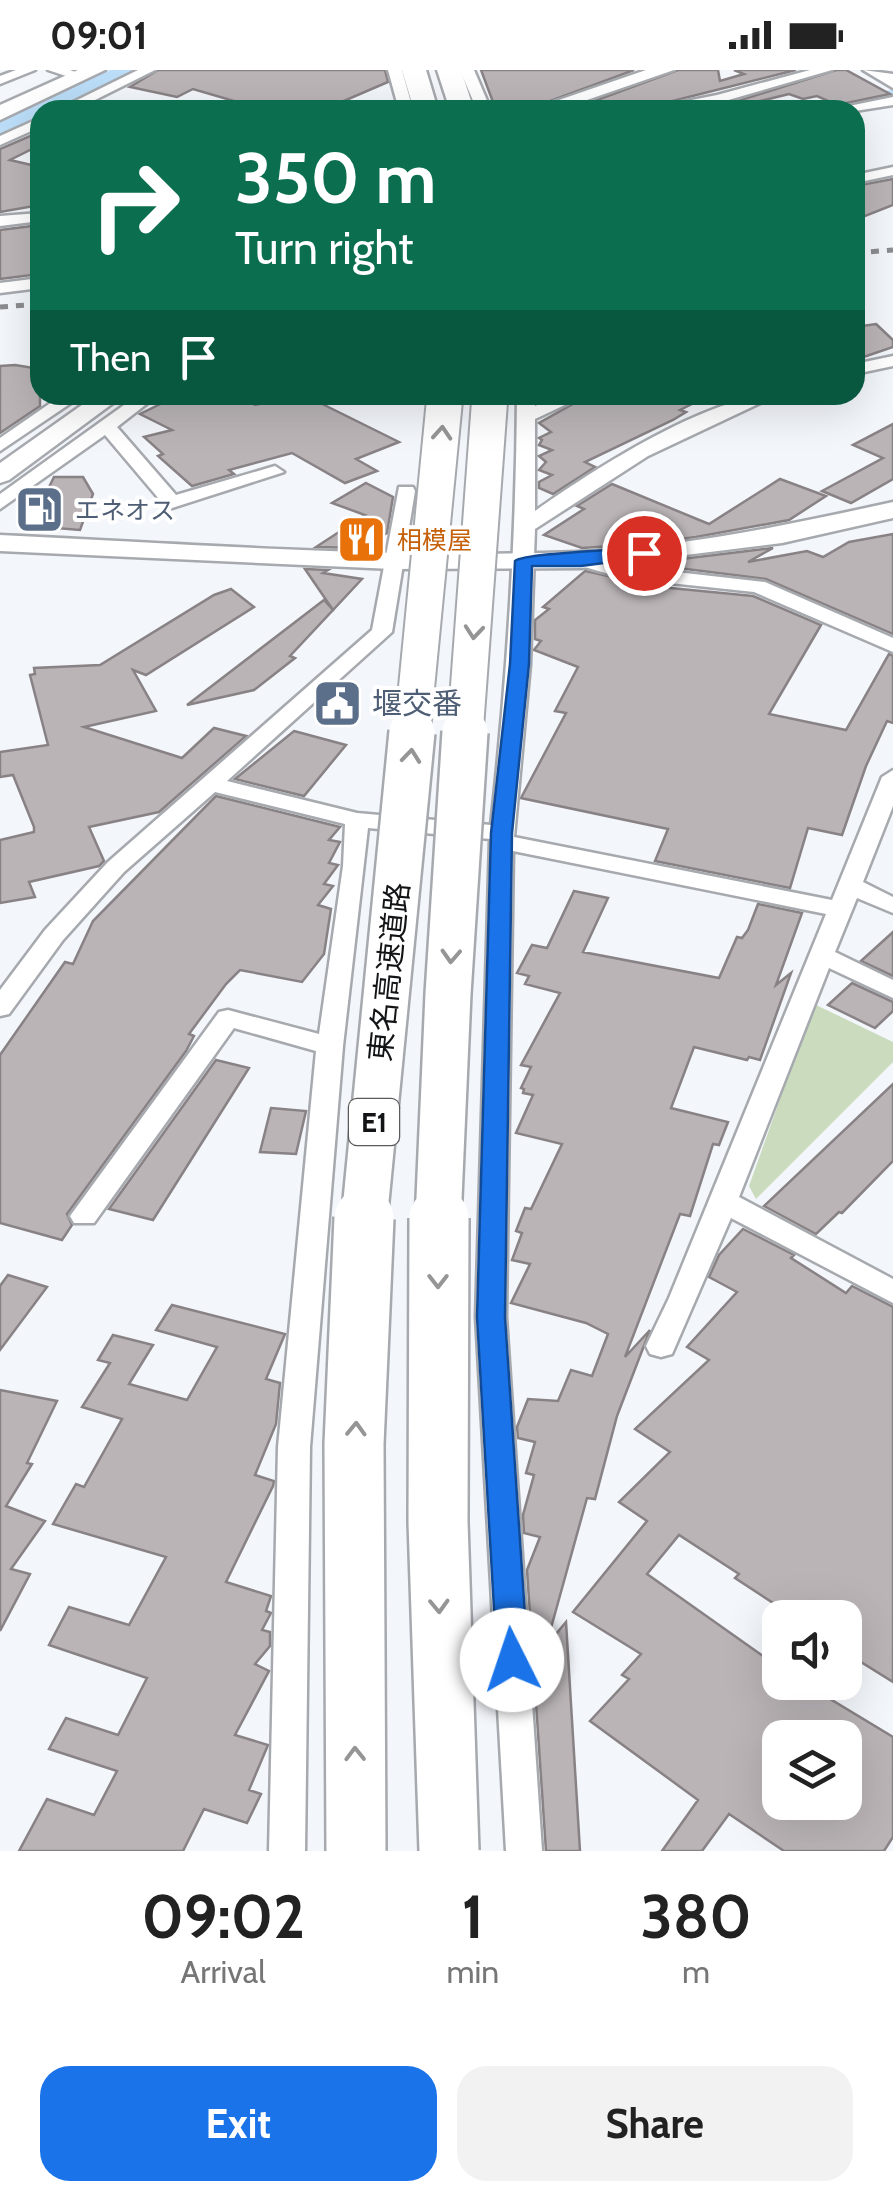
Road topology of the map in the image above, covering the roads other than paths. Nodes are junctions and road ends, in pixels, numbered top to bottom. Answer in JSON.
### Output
{"nodes":[{"id":1,"x":28,"y":70,"type":"edge"},
{"id":2,"x":55,"y":70,"type":"edge"},
{"id":3,"x":148,"y":70,"type":"edge"},
{"id":4,"x":395,"y":70,"type":"edge"},
{"id":5,"x":414,"y":70,"type":"edge"},
{"id":6,"x":449,"y":70,"type":"edge"},
{"id":7,"x":467,"y":70,"type":"edge"},
{"id":8,"x":665,"y":70,"type":"edge"},
{"id":9,"x":825,"y":70,"type":"edge"},
{"id":10,"x":870,"y":70,"type":"edge"},
{"id":11,"x":88,"y":73,"type":"edge"},
{"id":12,"x":0,"y":80,"type":"edge"},
{"id":13,"x":893,"y":84,"type":"edge"},
{"id":14,"x":30,"y":100,"type":"edge"},
{"id":15,"x":30,"y":100,"type":"edge"},
{"id":16,"x":86,"y":100,"type":"edge"},
{"id":17,"x":403,"y":100,"type":"edge"},
{"id":18,"x":423,"y":100,"type":"edge"},
{"id":19,"x":459,"y":100,"type":"edge"},
{"id":20,"x":480,"y":100,"type":"edge"},
{"id":21,"x":570,"y":100,"type":"edge"},
{"id":22,"x":712,"y":100,"type":"edge"},
{"id":23,"x":893,"y":101,"type":"edge"},
{"id":24,"x":865,"y":105,"type":"edge"},
{"id":25,"x":0,"y":114,"type":"edge"},
{"id":26,"x":30,"y":126,"type":"edge"},
{"id":27,"x":0,"y":140,"type":"edge"},
{"id":28,"x":893,"y":171,"type":"edge"},
{"id":29,"x":865,"y":176,"type":"edge"},
{"id":30,"x":30,"y":218,"type":"edge"},
{"id":31,"x":0,"y":221,"type":"edge"},
{"id":32,"x":30,"y":285,"type":"edge"},
{"id":33,"x":0,"y":288,"type":"edge"},
{"id":34,"x":893,"y":361,"type":"edge"},
{"id":35,"x":865,"y":368,"type":"edge"},
{"id":36,"x":59,"y":405,"type":"edge"},
{"id":37,"x":98,"y":405,"type":"edge"},
{"id":38,"x":135,"y":405,"type":"edge"},
{"id":39,"x":444,"y":405,"type":"edge"},
{"id":40,"x":514,"y":405,"type":"edge"},
{"id":41,"x":514,"y":405,"type":"edge"},
{"id":42,"x":744,"y":405,"type":"edge"},
{"id":43,"x":106,"y":425,"type":"junction"},
{"id":44,"x":0,"y":446,"type":"edge"},
{"id":45,"x":274,"y":472,"type":"dead end"},
{"id":46,"x":0,"y":475,"type":"edge"},
{"id":47,"x":406,"y":491,"type":"dead end"},
{"id":48,"x":0,"y":503,"type":"edge"},
{"id":49,"x":893,"y":510,"type":"edge"},
{"id":50,"x":526,"y":527,"type":"junction"},
{"id":51,"x":0,"y":543,"type":"edge"},
{"id":52,"x":581,"y":560,"type":"junction"},
{"id":53,"x":524,"y":561,"type":"junction"},
{"id":54,"x":393,"y":562,"type":"junction"},
{"id":55,"x":893,"y":646,"type":"edge"},
{"id":56,"x":893,"y":777,"type":"edge"},
{"id":57,"x":207,"y":783,"type":"junction"},
{"id":58,"x":357,"y":820,"type":"junction"},
{"id":59,"x":502,"y":837,"type":"junction"},
{"id":60,"x":845,"y":897,"type":"junction"},
{"id":61,"x":893,"y":906,"type":"edge"},
{"id":62,"x":822,"y":955,"type":"junction"},
{"id":63,"x":893,"y":990,"type":"edge"},
{"id":64,"x":0,"y":1008,"type":"edge"},
{"id":65,"x":330,"y":1046,"type":"junction"},
{"id":66,"x":723,"y":1201,"type":"junction"},
{"id":67,"x":84,"y":1216,"type":"dead end"},
{"id":68,"x":893,"y":1292,"type":"edge"},
{"id":69,"x":661,"y":1346,"type":"dead end"},
{"id":70,"x":287,"y":1851,"type":"edge"},
{"id":71,"x":356,"y":1851,"type":"edge"},
{"id":72,"x":449,"y":1851,"type":"edge"},
{"id":73,"x":524,"y":1851,"type":"edge"}],
"edges":[{"from":1,"to":12,"type":"street"},
{"from":2,"to":11,"type":"street"},
{"from":3,"to":16,"type":"street"},
{"from":4,"to":17,"type":"street"},
{"from":5,"to":18,"type":"highway"},
{"from":6,"to":19,"type":"highway"},
{"from":7,"to":20,"type":"street"},
{"from":8,"to":21,"type":"street"},
{"from":9,"to":22,"type":"street"},
{"from":10,"to":13,"type":"street"},
{"from":11,"to":14,"type":"main road"},
{"from":15,"to":25,"type":"main road"},
{"from":23,"to":24,"type":"street"},
{"from":26,"to":27,"type":"street"},
{"from":28,"to":29,"type":"street"},
{"from":30,"to":31,"type":"street"},
{"from":32,"to":33,"type":"street"},
{"from":34,"to":35,"type":"street"},
{"from":36,"to":44,"type":"street"},
{"from":37,"to":46,"type":"street"},
{"from":38,"to":43,"type":"street"},
{"from":71,"to":39,"type":"highway","name":"東名高速道路","number":"E1","one_way":true,"bridge":true},
{"from":40,"to":50,"type":"street"},
{"from":41,"to":72,"type":"highway","name":"東名高速道路","number":"E1","one_way":true,"bridge":true},
{"from":42,"to":50,"type":"street"},
{"from":43,"to":45,"type":"street"},
{"from":43,"to":48,"type":"street"},
{"from":47,"to":54,"type":"street"},
{"from":49,"to":52,"type":"street"},
{"from":50,"to":53,"type":"street"},
{"from":51,"to":54,"type":"street"},
{"from":52,"to":53,"type":"street"},
{"from":52,"to":55,"type":"street"},
{"from":53,"to":54,"type":"street"},
{"from":53,"to":59,"type":"street"},
{"from":54,"to":57,"type":"street"},
{"from":56,"to":60,"type":"street"},
{"from":57,"to":58,"type":"street"},
{"from":57,"to":64,"type":"street"},
{"from":58,"to":59,"type":"street"},
{"from":58,"to":65,"type":"street"},
{"from":59,"to":60,"type":"street"},
{"from":59,"to":73,"type":"street"},
{"from":60,"to":61,"type":"street"},
{"from":60,"to":62,"type":"street"},
{"from":62,"to":63,"type":"street"},
{"from":62,"to":66,"type":"street"},
{"from":65,"to":67,"type":"street"},
{"from":65,"to":70,"type":"street"},
{"from":66,"to":68,"type":"street"},
{"from":66,"to":69,"type":"street"}]}
